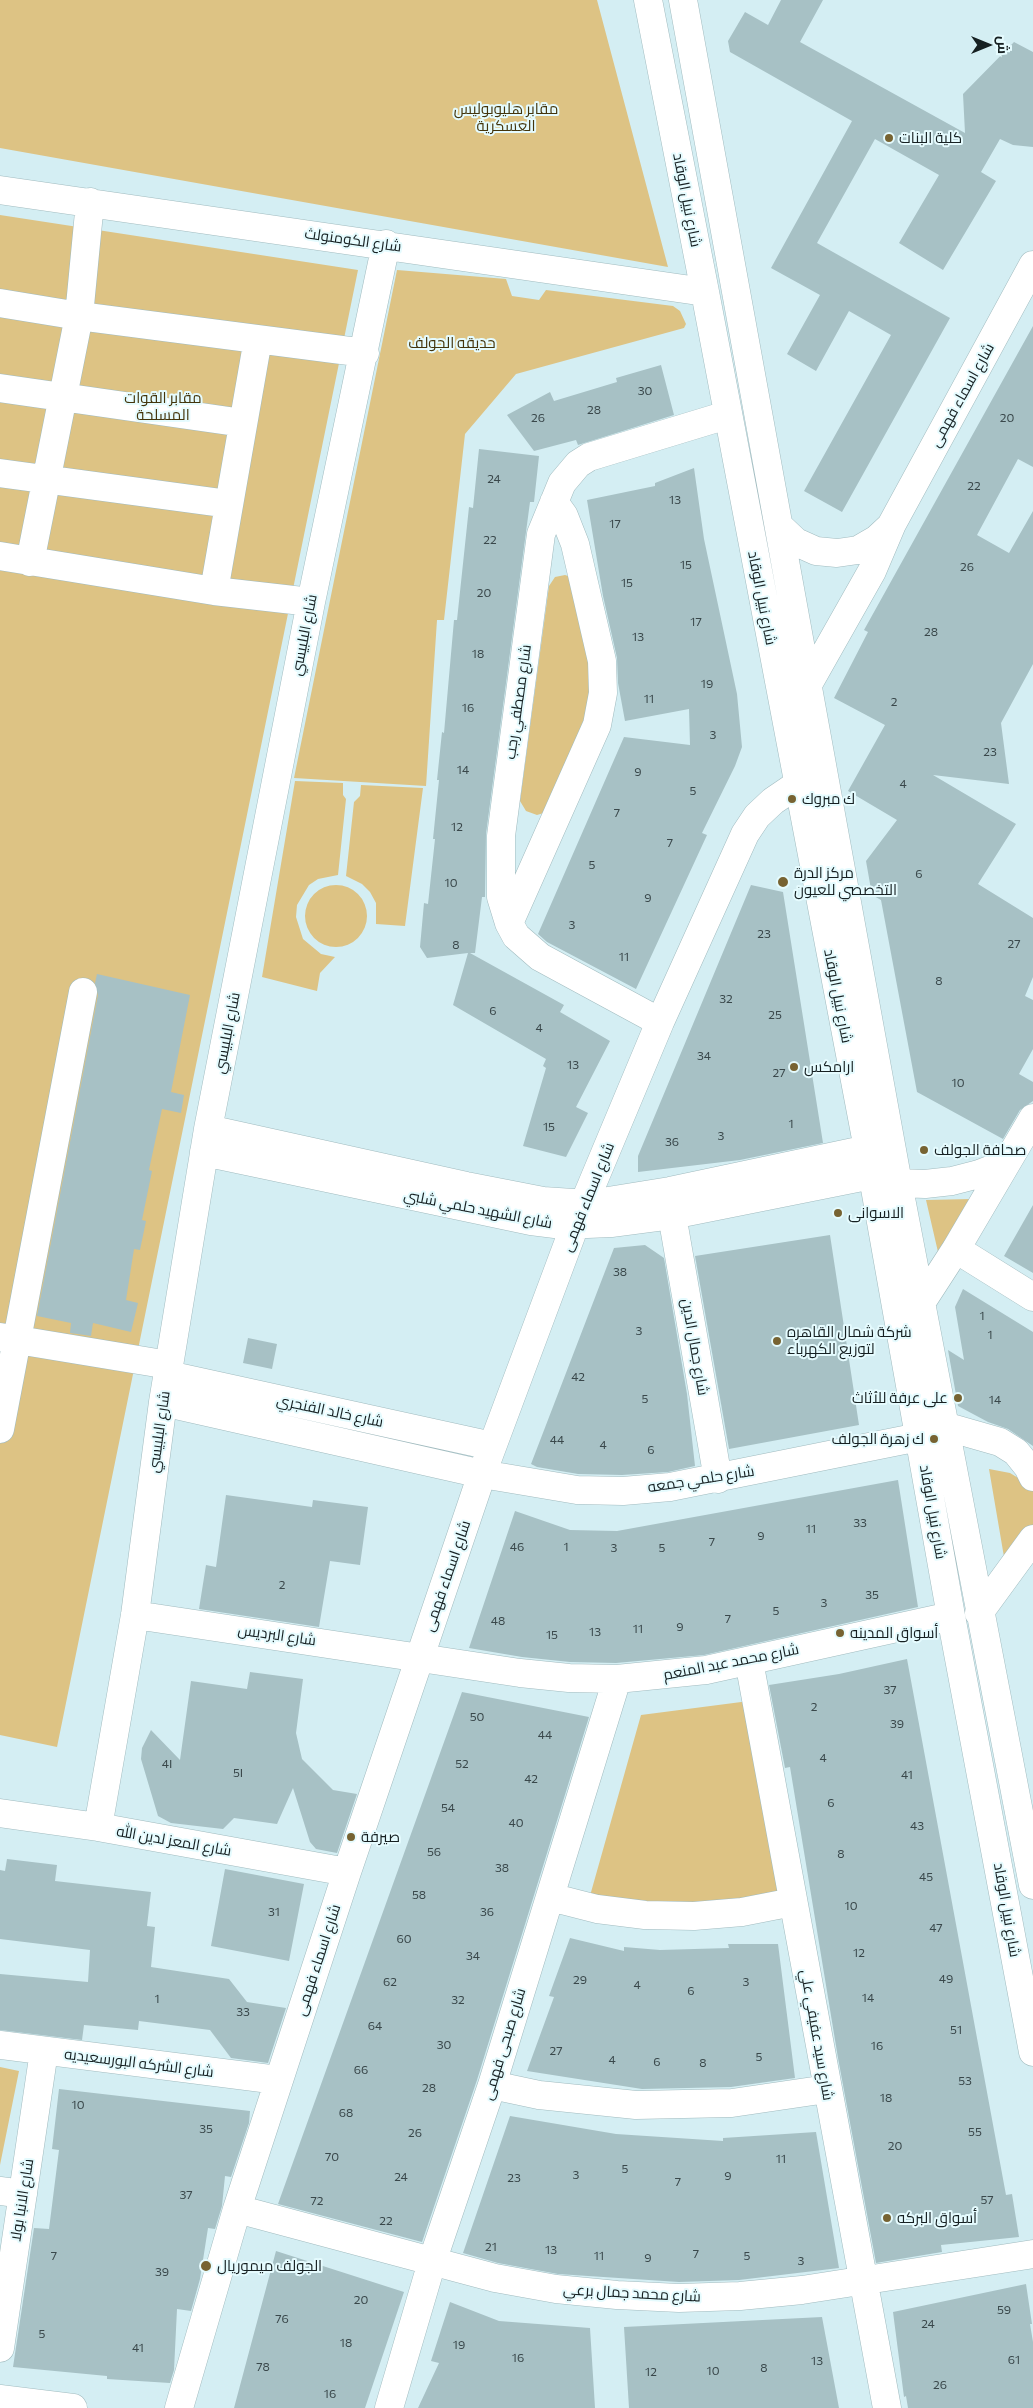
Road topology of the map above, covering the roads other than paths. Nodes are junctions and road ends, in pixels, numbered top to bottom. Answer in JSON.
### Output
{"nodes":[{"id":1,"x":648,"y":0,"type":"edge"},
{"id":2,"x":683,"y":0,"type":"edge"},
{"id":3,"x":0,"y":190,"type":"edge"},
{"id":4,"x":90,"y":202,"type":"junction"},
{"id":5,"x":386,"y":244,"type":"junction"},
{"id":6,"x":1033,"y":266,"type":"edge"},
{"id":7,"x":705,"y":292,"type":"junction"},
{"id":8,"x":0,"y":303,"type":"edge"},
{"id":9,"x":79,"y":316,"type":"junction"},
{"id":10,"x":258,"y":339,"type":"junction"},
{"id":11,"x":365,"y":353,"type":"junction"},
{"id":12,"x":0,"y":388,"type":"edge"},
{"id":13,"x":63,"y":396,"type":"junction"},
{"id":14,"x":727,"y":415,"type":"junction"},
{"id":15,"x":243,"y":424,"type":"junction"},
{"id":16,"x":0,"y":473,"type":"edge"},
{"id":17,"x":47,"y":478,"type":"junction"},
{"id":18,"x":554,"y":502,"type":"junction"},
{"id":19,"x":229,"y":504,"type":"junction"},
{"id":20,"x":892,"y":524,"type":"junction"},
{"id":21,"x":780,"y":528,"type":"junction"},
{"id":22,"x":0,"y":556,"type":"edge"},
{"id":23,"x":30,"y":562,"type":"junction"},
{"id":24,"x":214,"y":591,"type":"junction"},
{"id":25,"x":311,"y":602,"type":"junction"},
{"id":26,"x":807,"y":686,"type":"junction"},
{"id":27,"x":798,"y":784,"type":"junction"},
{"id":28,"x":501,"y":836,"type":"junction"},
{"id":29,"x":542,"y":847,"type":"junction"},
{"id":30,"x":508,"y":923,"type":"junction"},
{"id":31,"x":84,"y":992,"type":"dead end"},
{"id":32,"x":660,"y":1022,"type":"junction"},
{"id":33,"x":1033,"y":1118,"type":"edge"},
{"id":34,"x":206,"y":1141,"type":"junction"},
{"id":35,"x":870,"y":1162,"type":"junction"},
{"id":36,"x":1005,"y":1164,"type":"junction"},
{"id":37,"x":898,"y":1183,"type":"junction"},
{"id":38,"x":580,"y":1214,"type":"junction"},
{"id":39,"x":672,"y":1215,"type":"junction"},
{"id":40,"x":956,"y":1249,"type":"junction"},
{"id":41,"x":1033,"y":1297,"type":"edge"},
{"id":42,"x":921,"y":1303,"type":"junction"},
{"id":43,"x":9,"y":1339,"type":"edge"},
{"id":44,"x":168,"y":1370,"type":"junction"},
{"id":45,"x":163,"y":1402,"type":"junction"},
{"id":46,"x":944,"y":1426,"type":"junction"},
{"id":47,"x":0,"y":1429,"type":"edge"},
{"id":48,"x":919,"y":1437,"type":"junction"},
{"id":49,"x":492,"y":1446,"type":"junction"},
{"id":50,"x":482,"y":1474,"type":"junction"},
{"id":51,"x":1033,"y":1477,"type":"edge"},
{"id":52,"x":718,"y":1479,"type":"junction"},
{"id":53,"x":1033,"y":1539,"type":"edge"},
{"id":54,"x":979,"y":1613,"type":"junction"},
{"id":55,"x":135,"y":1614,"type":"junction"},
{"id":56,"x":951,"y":1616,"type":"junction"},
{"id":57,"x":420,"y":1656,"type":"junction"},
{"id":58,"x":749,"y":1661,"type":"junction"},
{"id":59,"x":617,"y":1679,"type":"junction"},
{"id":60,"x":1016,"y":1800,"type":"junction"},
{"id":61,"x":988,"y":1805,"type":"junction"},
{"id":62,"x":0,"y":1813,"type":"edge"},
{"id":63,"x":98,"y":1827,"type":"junction"},
{"id":64,"x":347,"y":1872,"type":"junction"},
{"id":65,"x":1033,"y":1885,"type":"edge"},
{"id":66,"x":550,"y":1897,"type":"junction"},
{"id":67,"x":793,"y":1902,"type":"junction"},
{"id":68,"x":0,"y":2045,"type":"edge"},
{"id":69,"x":44,"y":2051,"type":"junction"},
{"id":70,"x":1033,"y":2052,"type":"edge"},
{"id":71,"x":278,"y":2080,"type":"junction"},
{"id":72,"x":492,"y":2086,"type":"junction"},
{"id":73,"x":827,"y":2089,"type":"junction"},
{"id":74,"x":12,"y":2192,"type":"edge"},
{"id":75,"x":237,"y":2210,"type":"junction"},
{"id":76,"x":1033,"y":2254,"type":"edge"},
{"id":77,"x":432,"y":2262,"type":"junction"},
{"id":78,"x":863,"y":2281,"type":"junction"},
{"id":79,"x":0,"y":2348,"type":"edge"},
{"id":80,"x":0,"y":2399,"type":"edge"},
{"id":81,"x":73,"y":2408,"type":"edge"},
{"id":82,"x":179,"y":2408,"type":"edge"},
{"id":83,"x":389,"y":2408,"type":"edge"},
{"id":84,"x":887,"y":2408,"type":"edge"}],
"edges":[{"from":1,"to":7,"type":"street","name":"شارع نبيل الوقاد"},
{"from":2,"to":21,"type":"street","name":"شارع نبيل الوقاد"},
{"from":3,"to":4,"type":"street","name":"شارع الكومنولث"},
{"from":4,"to":5,"type":"street","name":"شارع الكومنولث"},
{"from":4,"to":9,"type":"street"},
{"from":5,"to":7,"type":"street","name":"شارع الكومنولث"},
{"from":5,"to":11,"type":"street","name":"شارع البلبيسي"},
{"from":6,"to":20,"type":"street","name":"شارع اسماء فهمى"},
{"from":7,"to":14,"type":"street","name":"شارع نبيل الوقاد"},
{"from":8,"to":9,"type":"street"},
{"from":9,"to":10,"type":"street"},
{"from":9,"to":13,"type":"street"},
{"from":10,"to":11,"type":"street"},
{"from":10,"to":15,"type":"street"},
{"from":11,"to":25,"type":"street","name":"شارع البلبيسي"},
{"from":12,"to":13,"type":"street"},
{"from":13,"to":15,"type":"street"},
{"from":13,"to":17,"type":"street"},
{"from":14,"to":18,"type":"street","name":"شارع مصطفي رجب"},
{"from":14,"to":27,"type":"street","name":"شارع نبيل الوقاد"},
{"from":15,"to":19,"type":"street"},
{"from":16,"to":17,"type":"street"},
{"from":17,"to":19,"type":"street"},
{"from":17,"to":23,"type":"street"},
{"from":18,"to":28,"type":"street","name":"شارع مصطفي رجب"},
{"from":18,"to":29,"type":"street"},
{"from":19,"to":24,"type":"street"},
{"from":20,"to":21,"type":"street","name":"شارع اسماء فهمى"},
{"from":20,"to":26,"type":"street","name":"شارع اسماء فهمى"},
{"from":21,"to":26,"type":"street","name":"شارع نبيل الوقاد"},
{"from":22,"to":23,"type":"street"},
{"from":23,"to":24,"type":"street"},
{"from":24,"to":25,"type":"street"},
{"from":25,"to":34,"type":"street","name":"شارع البلبيسي"},
{"from":26,"to":37,"type":"street","name":"شارع نبيل الوقاد"},
{"from":27,"to":32,"type":"street","name":"شارع اسماء فهمى"},
{"from":27,"to":35,"type":"street","name":"شارع نبيل الوقاد"},
{"from":28,"to":29,"type":"street"},
{"from":28,"to":30,"type":"street","name":"شارع مصطفي رجب"},
{"from":29,"to":30,"type":"street"},
{"from":30,"to":32,"type":"street","name":"شارع مصطفي رجب"},
{"from":31,"to":43,"type":"street"},
{"from":32,"to":38,"type":"street","name":"شارع اسماء فهمى"},
{"from":33,"to":36,"type":"street"},
{"from":34,"to":38,"type":"street","name":"شارع الشهيد حلمي شلبي"},
{"from":34,"to":44,"type":"street","name":"شارع البلبيسي"},
{"from":35,"to":38,"type":"street","name":"شارع الشهيد حلمي شلبي"},
{"from":35,"to":39,"type":"street","name":"شارع الشهيد حلمي شلبي"},
{"from":35,"to":48,"type":"street","name":"شارع نبيل الوقاد"},
{"from":36,"to":37,"type":"street"},
{"from":36,"to":40,"type":"street"},
{"from":37,"to":42,"type":"street","name":"شارع نبيل الوقاد"},
{"from":38,"to":39,"type":"street","name":"شارع الشهيد حلمي شلبي"},
{"from":38,"to":49,"type":"street","name":"شارع اسماء فهمى"},
{"from":39,"to":52,"type":"street","name":"شارع جمال الدين"},
{"from":40,"to":41,"type":"street"},
{"from":40,"to":42,"type":"street"},
{"from":42,"to":46,"type":"street","name":"شارع نبيل الوقاد"},
{"from":43,"to":44,"type":"street","name":"شارع خالد الفنجري"},
{"from":43,"to":47,"type":"street"},
{"from":44,"to":45,"type":"street","name":"شارع البلبيسي"},
{"from":44,"to":49,"type":"street","name":"شارع خالد الفنجري"},
{"from":45,"to":50,"type":"street","name":"شارع خالد الفنجري"},
{"from":45,"to":55,"type":"street","name":"شارع البلبيسي"},
{"from":46,"to":51,"type":"street"},
{"from":46,"to":54,"type":"street","name":"شارع نبيل الوقاد"},
{"from":48,"to":52,"type":"street","name":"شارع حلمي جمعه"},
{"from":48,"to":56,"type":"street","name":"شارع نبيل الوقاد"},
{"from":49,"to":50,"type":"street","name":"شارع اسماء فهمى"},
{"from":50,"to":52,"type":"street","name":"شارع حلمي جمعه"},
{"from":50,"to":57,"type":"street","name":"شارع اسماء فهمى"},
{"from":53,"to":54,"type":"street"},
{"from":54,"to":60,"type":"street","name":"شارع نبيل الوقاد"},
{"from":55,"to":57,"type":"street","name":"شارع البرديس"},
{"from":55,"to":63,"type":"street","name":"شارع البلبيسي"},
{"from":56,"to":58,"type":"street","name":"شارع محمد عبد المنعم"},
{"from":56,"to":61,"type":"street","name":"شارع نبيل الوقاد"},
{"from":57,"to":59,"type":"street","name":"شارع محمد عبد المنعم"},
{"from":57,"to":64,"type":"street","name":"شارع اسماء فهمى"},
{"from":58,"to":59,"type":"street","name":"شارع محمد عبد المنعم"},
{"from":58,"to":67,"type":"street","name":"شارع سيد عفيفي علي"},
{"from":59,"to":66,"type":"street","name":"شارع صبحى فهمى"},
{"from":60,"to":61,"type":"street"},
{"from":60,"to":65,"type":"street","name":"شارع نبيل الوقاد"},
{"from":61,"to":70,"type":"street","name":"شارع نبيل الوقاد"},
{"from":62,"to":63,"type":"street","name":"شارع المعز لدين الله"},
{"from":63,"to":64,"type":"street","name":"شارع المعز لدين الله"},
{"from":64,"to":71,"type":"street","name":"شارع اسماء فهمى"},
{"from":66,"to":67,"type":"street"},
{"from":66,"to":72,"type":"street","name":"شارع صبحى فهمى"},
{"from":67,"to":73,"type":"street","name":"شارع سيد عفيفي علي"},
{"from":68,"to":69,"type":"street","name":"شارع الشركه البورسعيديه"},
{"from":69,"to":71,"type":"street","name":"شارع الشركه البورسعيديه"},
{"from":69,"to":74,"type":"street","name":"شارع الانبا بولا"},
{"from":71,"to":75,"type":"street","name":"شارع اسماء فهمى"},
{"from":72,"to":73,"type":"street"},
{"from":72,"to":77,"type":"street","name":"شارع صبحى فهمى"},
{"from":73,"to":78,"type":"street","name":"شارع سيد عفيفي علي"},
{"from":74,"to":79,"type":"street","name":"شارع الانبا بولا"},
{"from":75,"to":77,"type":"street","name":"شارع محمد جمال برعي"},
{"from":75,"to":82,"type":"street","name":"شارع اسماء فهمى"},
{"from":76,"to":78,"type":"street","name":"شارع محمد جمال برعي"},
{"from":77,"to":78,"type":"street","name":"شارع محمد جمال برعي"},
{"from":77,"to":83,"type":"street","name":"شارع صبحى فهمى"},
{"from":78,"to":84,"type":"street","name":"شارع سيد عفيفي علي"},
{"from":80,"to":81,"type":"street"}]}
